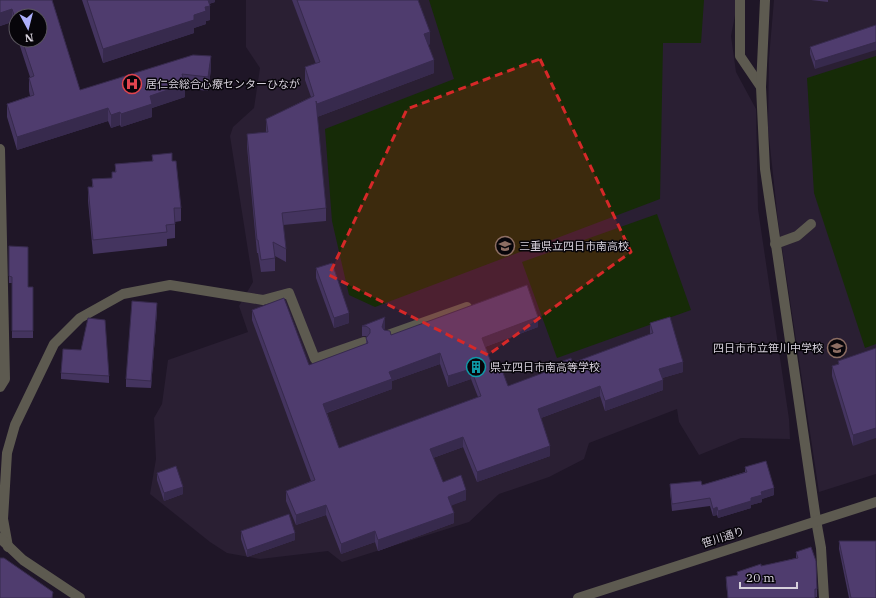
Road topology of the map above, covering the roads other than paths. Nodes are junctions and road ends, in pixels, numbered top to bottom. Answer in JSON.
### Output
{"nodes":[{"id":1,"x":740,"y":0,"type":"edge"},
{"id":2,"x":765,"y":0,"type":"edge"},
{"id":3,"x":761,"y":87,"type":"junction"},
{"id":4,"x":0,"y":149,"type":"edge"},
{"id":5,"x":811,"y":224,"type":"dead end"},
{"id":6,"x":775,"y":244,"type":"junction"},
{"id":7,"x":478,"y":303,"type":"edge"},
{"id":8,"x":388,"y":334,"type":"edge"},
{"id":9,"x":364,"y":342,"type":"dead end"},
{"id":10,"x":0,"y":387,"type":"edge"},
{"id":11,"x":876,"y":502,"type":"edge"},
{"id":12,"x":816,"y":520,"type":"junction"},
{"id":13,"x":0,"y":538,"type":"edge"},
{"id":14,"x":4,"y":548,"type":"edge"},
{"id":15,"x":80,"y":598,"type":"edge"},
{"id":16,"x":578,"y":598,"type":"edge"},
{"id":17,"x":824,"y":598,"type":"edge"}],
"edges":[{"from":1,"to":3,"type":"street"},
{"from":2,"to":3,"type":"street"},
{"from":3,"to":6,"type":"street"},
{"from":4,"to":10,"type":"street"},
{"from":5,"to":6,"type":"street"},
{"from":6,"to":12,"type":"street"},
{"from":7,"to":8,"type":"street"},
{"from":9,"to":14,"type":"street"},
{"from":11,"to":12,"type":"street","name":"笹川通り"},
{"from":12,"to":16,"type":"street","name":"笹川通り"},
{"from":12,"to":17,"type":"street"},
{"from":13,"to":14,"type":"street"},
{"from":14,"to":15,"type":"street"}]}
